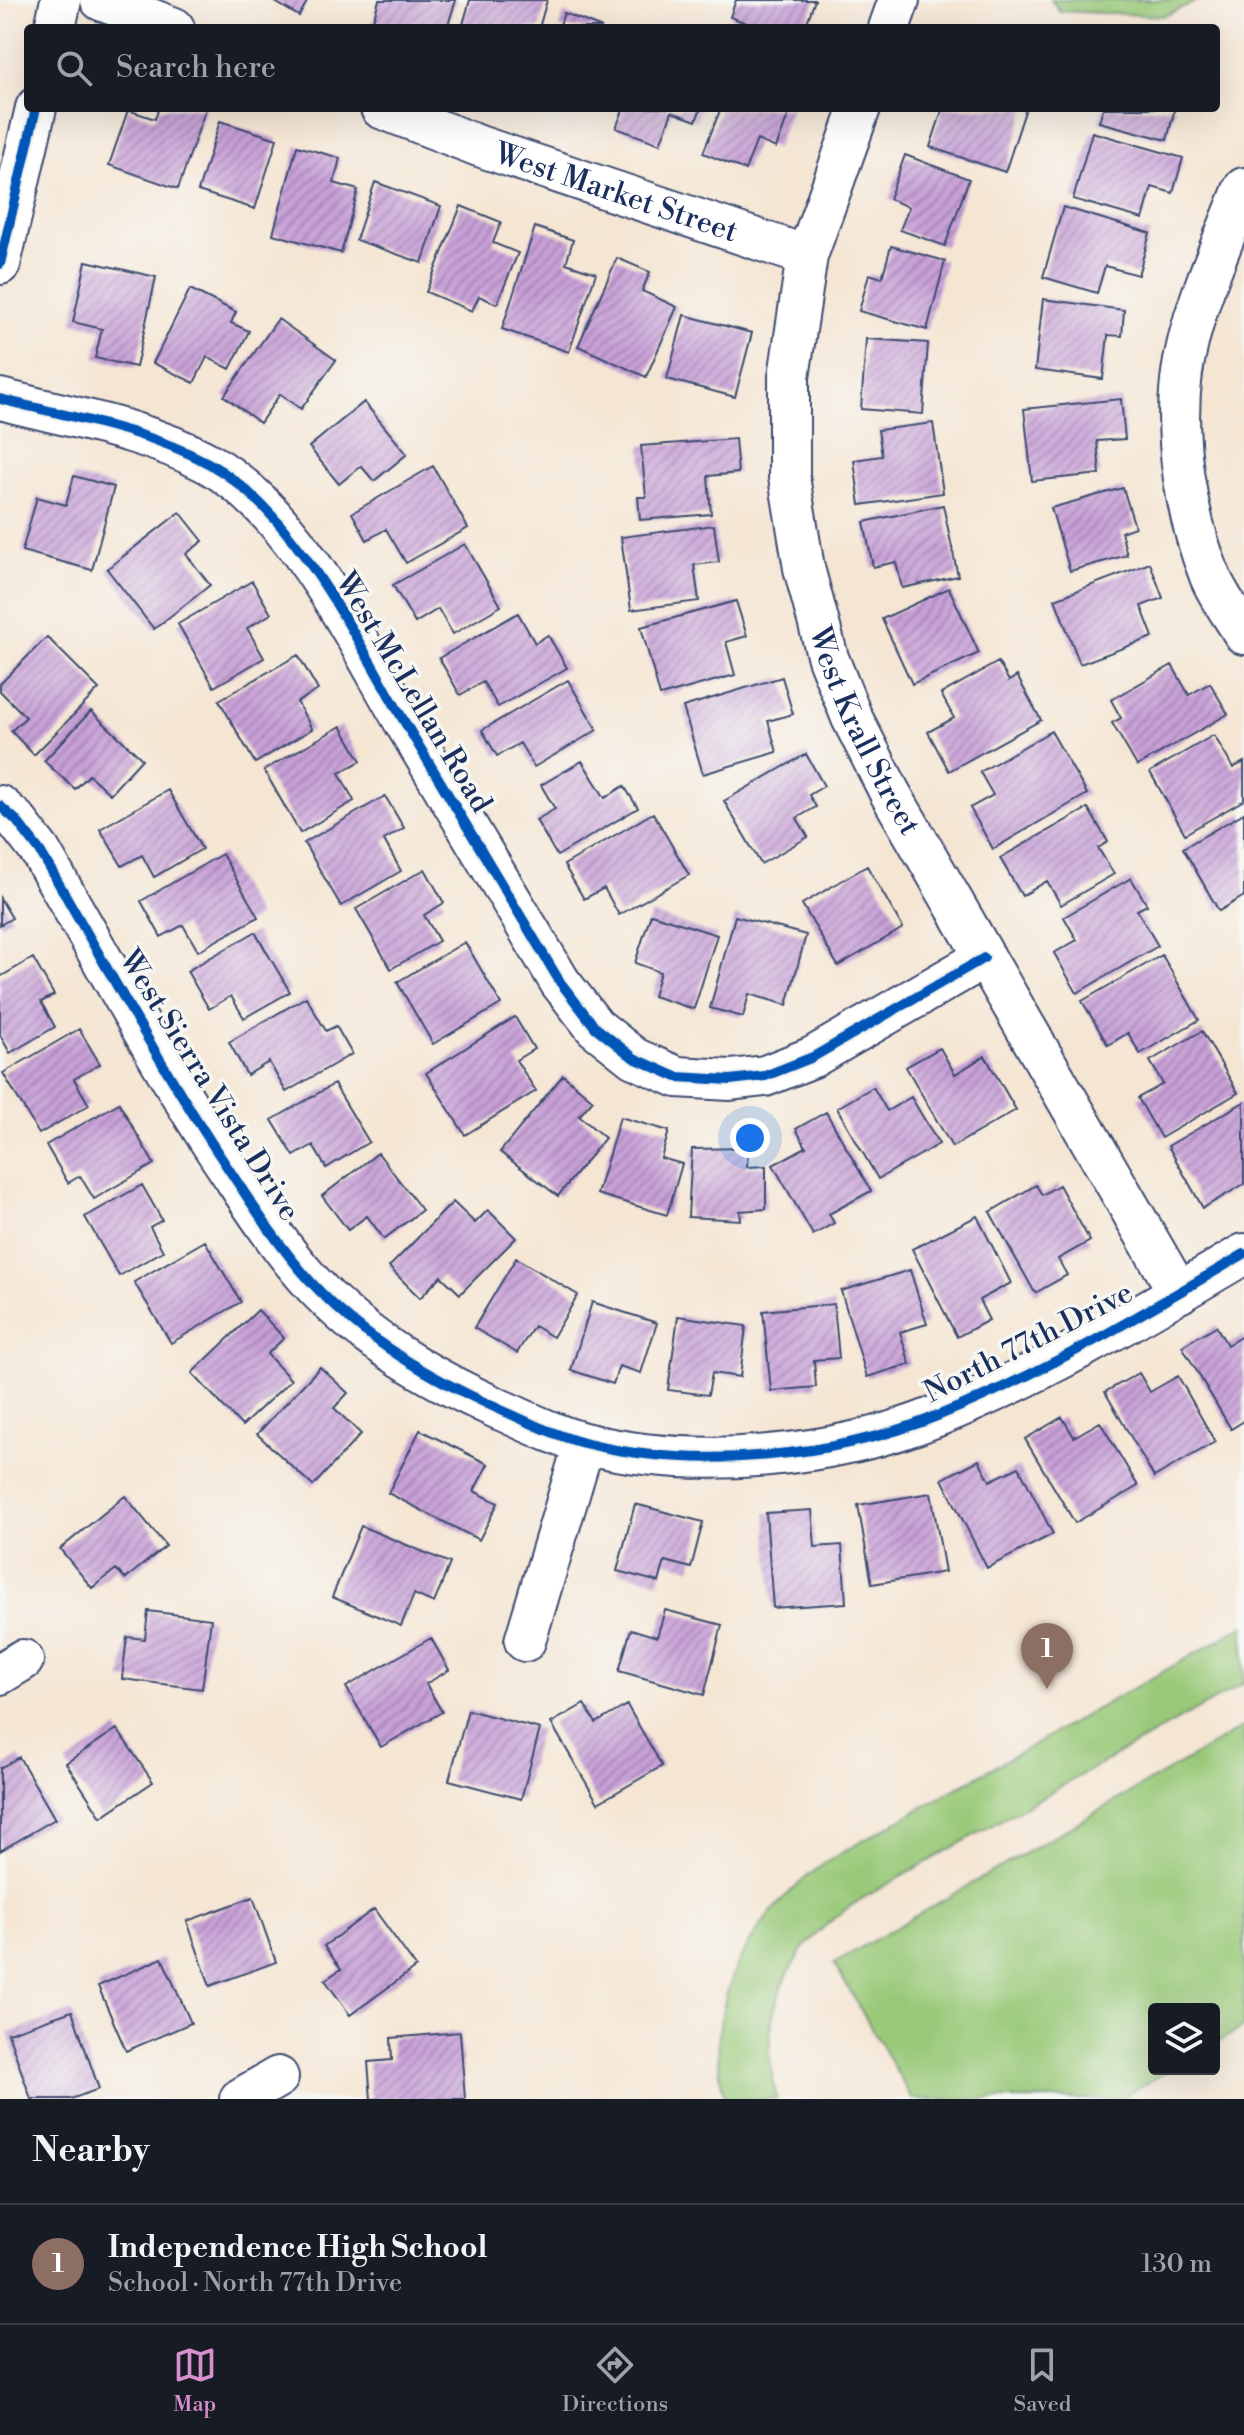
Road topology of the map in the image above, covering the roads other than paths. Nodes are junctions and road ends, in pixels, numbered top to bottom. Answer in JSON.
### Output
{"nodes":[{"id":1,"x":61,"y":0,"type":"edge"},
{"id":2,"x":101,"y":0,"type":"edge"},
{"id":3,"x":899,"y":0,"type":"edge"},
{"id":4,"x":56,"y":24,"type":"edge"},
{"id":5,"x":164,"y":24,"type":"edge"},
{"id":6,"x":890,"y":24,"type":"edge"},
{"id":7,"x":35,"y":112,"type":"edge"},
{"id":8,"x":391,"y":112,"type":"edge"},
{"id":9,"x":859,"y":112,"type":"edge"},
{"id":10,"x":1244,"y":188,"type":"edge"},
{"id":11,"x":807,"y":256,"type":"junction"},
{"id":12,"x":0,"y":264,"type":"edge"},
{"id":13,"x":0,"y":399,"type":"edge"},
{"id":14,"x":1244,"y":634,"type":"edge"},
{"id":15,"x":0,"y":806,"type":"edge"},
{"id":16,"x":984,"y":958,"type":"junction"},
{"id":17,"x":1244,"y":1254,"type":"edge"},
{"id":18,"x":1179,"y":1293,"type":"junction"},
{"id":19,"x":584,"y":1444,"type":"junction"},
{"id":20,"x":525,"y":1641,"type":"dead end"},
{"id":21,"x":278,"y":2077,"type":"dead end"},
{"id":22,"x":240,"y":2099,"type":"edge"}],
"edges":[{"from":1,"to":4,"type":"street"},
{"from":2,"to":5,"type":"street"},
{"from":3,"to":6,"type":"street"},
{"from":7,"to":12,"type":"street"},
{"from":8,"to":11,"type":"street","name":"West Market Street"},
{"from":9,"to":11,"type":"street","name":"West Krall Street"},
{"from":10,"to":14,"type":"street"},
{"from":11,"to":16,"type":"street","name":"West Krall Street"},
{"from":13,"to":16,"type":"street","name":"West McLellan Road"},
{"from":15,"to":19,"type":"street","name":"West Sierra Vista Drive"},
{"from":16,"to":18,"type":"street","name":"West Krall Street"},
{"from":17,"to":18,"type":"street","name":"North 77th Drive"},
{"from":18,"to":19,"type":"street","name":"North 77th Drive"},
{"from":19,"to":20,"type":"street"},
{"from":21,"to":22,"type":"street"}]}
